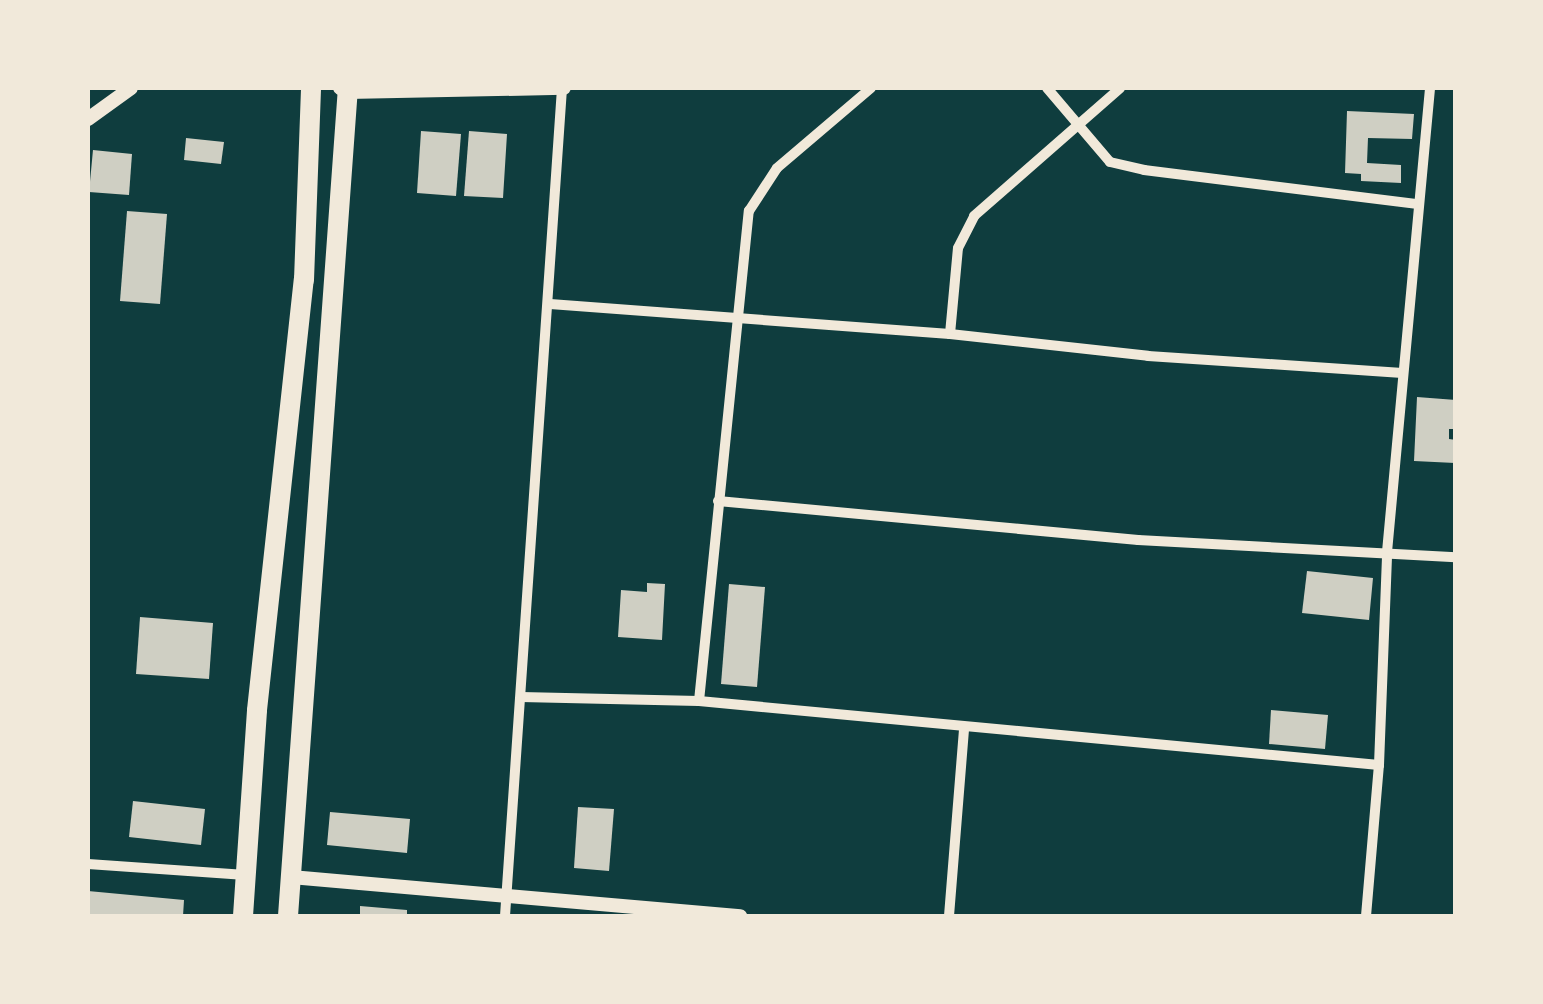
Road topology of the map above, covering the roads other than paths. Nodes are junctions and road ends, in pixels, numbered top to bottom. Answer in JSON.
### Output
{"nodes":[{"id":1,"x":130,"y":88,"type":"edge"},
{"id":2,"x":311,"y":88,"type":"edge"},
{"id":3,"x":563,"y":88,"type":"edge"},
{"id":4,"x":871,"y":88,"type":"edge"},
{"id":5,"x":1047,"y":88,"type":"edge"},
{"id":6,"x":1120,"y":88,"type":"edge"},
{"id":7,"x":1430,"y":88,"type":"edge"},
{"id":8,"x":345,"y":89,"type":"edge"},
{"id":9,"x":88,"y":118,"type":"edge"},
{"id":10,"x":1078,"y":125,"type":"junction"},
{"id":11,"x":1418,"y":204,"type":"junction"},
{"id":12,"x":550,"y":304,"type":"junction"},
{"id":13,"x":741,"y":317,"type":"junction"},
{"id":14,"x":950,"y":334,"type":"junction"},
{"id":15,"x":1402,"y":373,"type":"junction"},
{"id":16,"x":718,"y":501,"type":"junction"},
{"id":17,"x":1387,"y":552,"type":"junction"},
{"id":18,"x":1456,"y":557,"type":"edge"},
{"id":19,"x":522,"y":697,"type":"junction"},
{"id":20,"x":699,"y":701,"type":"junction"},
{"id":21,"x":964,"y":728,"type":"junction"},
{"id":22,"x":1379,"y":765,"type":"junction"},
{"id":23,"x":88,"y":864,"type":"edge"},
{"id":24,"x":247,"y":875,"type":"junction"},
{"id":25,"x":291,"y":877,"type":"junction"},
{"id":26,"x":507,"y":895,"type":"junction"},
{"id":27,"x":244,"y":916,"type":"edge"},
{"id":28,"x":288,"y":916,"type":"edge"},
{"id":29,"x":505,"y":916,"type":"edge"},
{"id":30,"x":740,"y":916,"type":"edge"},
{"id":31,"x":950,"y":916,"type":"edge"},
{"id":32,"x":1366,"y":916,"type":"edge"}],
"edges":[{"from":1,"to":9,"type":"street"},
{"from":2,"to":24,"type":"highway"},
{"from":3,"to":8,"type":"street"},
{"from":3,"to":12,"type":"street"},
{"from":4,"to":13,"type":"street"},
{"from":5,"to":10,"type":"street"},
{"from":6,"to":10,"type":"street"},
{"from":7,"to":11,"type":"street"},
{"from":8,"to":25,"type":"highway"},
{"from":10,"to":11,"type":"street"},
{"from":10,"to":14,"type":"street"},
{"from":11,"to":15,"type":"street"},
{"from":12,"to":13,"type":"street"},
{"from":12,"to":19,"type":"street"},
{"from":13,"to":14,"type":"street"},
{"from":13,"to":16,"type":"street"},
{"from":14,"to":15,"type":"street"},
{"from":15,"to":17,"type":"street"},
{"from":16,"to":17,"type":"street"},
{"from":16,"to":20,"type":"street"},
{"from":17,"to":18,"type":"street"},
{"from":17,"to":22,"type":"street"},
{"from":19,"to":20,"type":"street"},
{"from":19,"to":26,"type":"street"},
{"from":20,"to":21,"type":"street"},
{"from":21,"to":22,"type":"street"},
{"from":21,"to":31,"type":"street"},
{"from":22,"to":32,"type":"street"},
{"from":23,"to":24,"type":"street"},
{"from":24,"to":27,"type":"highway"},
{"from":25,"to":26,"type":"street"},
{"from":25,"to":28,"type":"highway"},
{"from":26,"to":29,"type":"street"},
{"from":26,"to":30,"type":"street"}]}
